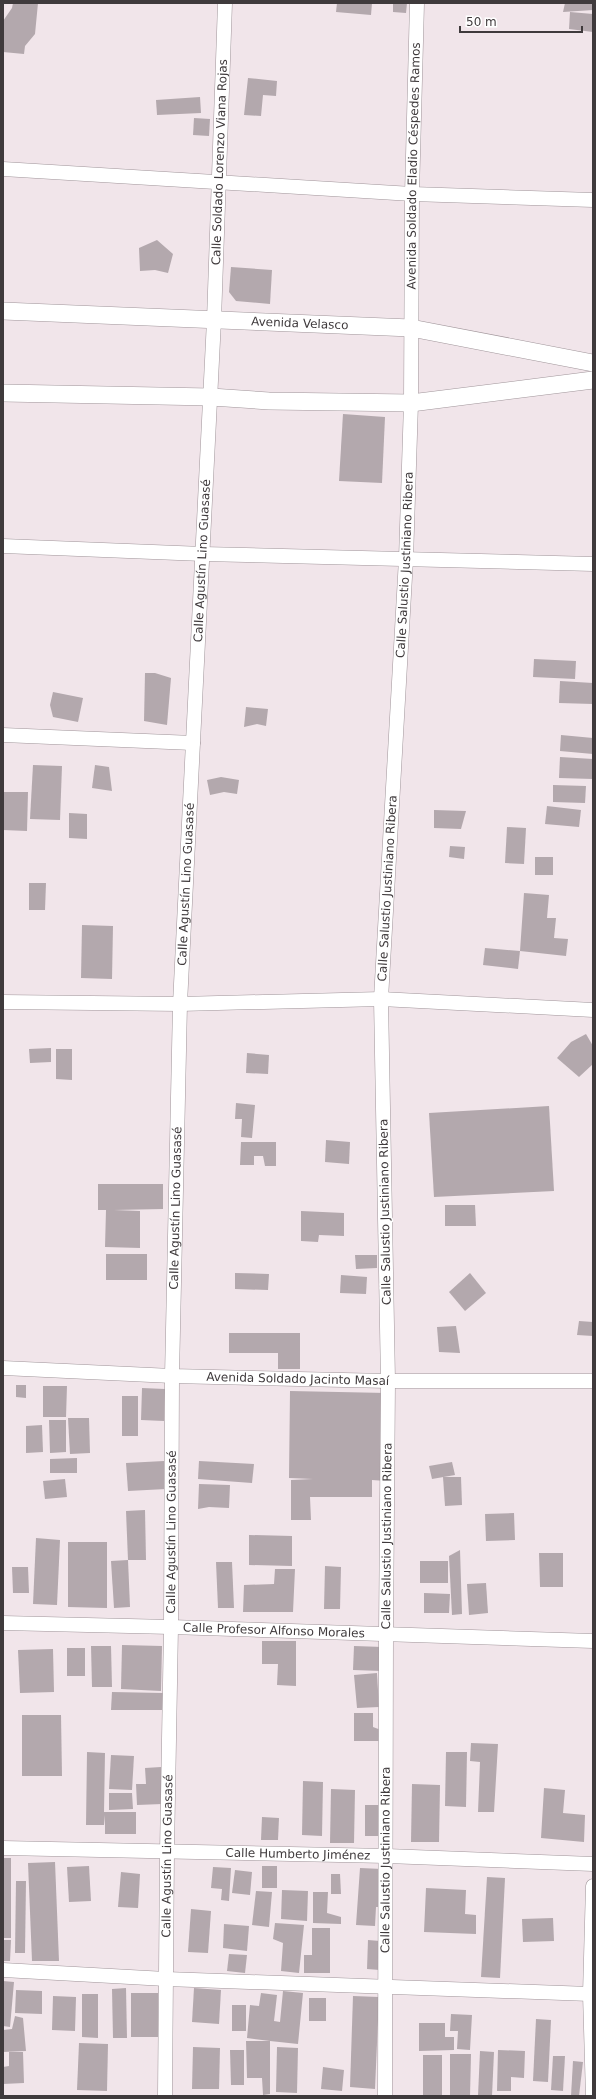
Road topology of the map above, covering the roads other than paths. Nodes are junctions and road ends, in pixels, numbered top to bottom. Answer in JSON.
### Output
{"nodes":[{"id":1,"x":225,"y":3,"type":"edge"},
{"id":2,"x":417,"y":3,"type":"edge"},
{"id":3,"x":3,"y":169,"type":"edge"},
{"id":4,"x":219,"y":182,"type":"junction"},
{"id":5,"x":412,"y":194,"type":"junction"},
{"id":6,"x":593,"y":200,"type":"edge"},
{"id":7,"x":3,"y":311,"type":"edge"},
{"id":8,"x":214,"y":320,"type":"junction"},
{"id":9,"x":411,"y":328,"type":"junction"},
{"id":10,"x":593,"y":363,"type":"edge"},
{"id":11,"x":593,"y":380,"type":"edge"},
{"id":12,"x":3,"y":393,"type":"edge"},
{"id":13,"x":211,"y":397,"type":"junction"},
{"id":14,"x":411,"y":403,"type":"junction"},
{"id":15,"x":3,"y":546,"type":"edge"},
{"id":16,"x":203,"y":554,"type":"junction"},
{"id":17,"x":406,"y":559,"type":"junction"},
{"id":18,"x":593,"y":564,"type":"edge"},
{"id":19,"x":3,"y":735,"type":"edge"},
{"id":20,"x":193,"y":743,"type":"junction"},
{"id":21,"x":381,"y":998,"type":"junction"},
{"id":22,"x":3,"y":1002,"type":"edge"},
{"id":23,"x":180,"y":1004,"type":"junction"},
{"id":24,"x":593,"y":1010,"type":"edge"},
{"id":25,"x":3,"y":1368,"type":"edge"},
{"id":26,"x":172,"y":1376,"type":"junction"},
{"id":27,"x":388,"y":1381,"type":"junction"},
{"id":28,"x":593,"y":1381,"type":"edge"},
{"id":29,"x":3,"y":1623,"type":"edge"},
{"id":30,"x":171,"y":1627,"type":"junction"},
{"id":31,"x":386,"y":1634,"type":"junction"},
{"id":32,"x":593,"y":1641,"type":"edge"},
{"id":33,"x":3,"y":1848,"type":"edge"},
{"id":34,"x":167,"y":1852,"type":"junction"},
{"id":35,"x":387,"y":1856,"type":"junction"},
{"id":36,"x":593,"y":1864,"type":"edge"},
{"id":37,"x":593,"y":1886,"type":"edge"},
{"id":38,"x":3,"y":1970,"type":"edge"},
{"id":39,"x":166,"y":1979,"type":"junction"},
{"id":40,"x":386,"y":1986,"type":"junction"},
{"id":41,"x":590,"y":1994,"type":"junction"},
{"id":42,"x":165,"y":2096,"type":"edge"},
{"id":43,"x":385,"y":2096,"type":"edge"},
{"id":44,"x":593,"y":2096,"type":"edge"}],
"edges":[{"from":1,"to":4,"type":"street","name":"Calle Soldado Lorenzo Viana Rojas"},
{"from":2,"to":5,"type":"street","name":"Avenida Soldado Eladio Céspedes Ramos"},
{"from":3,"to":4,"type":"street"},
{"from":4,"to":5,"type":"street"},
{"from":4,"to":8,"type":"street","name":"Calle Soldado Lorenzo Viana Rojas"},
{"from":5,"to":6,"type":"street"},
{"from":5,"to":9,"type":"street","name":"Avenida Soldado Eladio Céspedes Ramos"},
{"from":7,"to":8,"type":"street","name":"Avenida Velasco"},
{"from":8,"to":9,"type":"street","name":"Avenida Velasco"},
{"from":8,"to":13,"type":"street","name":"Calle Agustín Lino Guasasé"},
{"from":9,"to":10,"type":"street","name":"Avenida Velasco"},
{"from":9,"to":14,"type":"street","name":"Calle Salustio Justiniano Ribera"},
{"from":11,"to":14,"type":"street"},
{"from":12,"to":13,"type":"street"},
{"from":13,"to":14,"type":"street"},
{"from":13,"to":16,"type":"street","name":"Calle Agustín Lino Guasasé"},
{"from":14,"to":17,"type":"street","name":"Calle Salustio Justiniano Ribera"},
{"from":15,"to":16,"type":"street"},
{"from":16,"to":17,"type":"street"},
{"from":16,"to":20,"type":"street","name":"Calle Agustín Lino Guasasé"},
{"from":17,"to":18,"type":"street"},
{"from":17,"to":21,"type":"street","name":"Calle Salustio Justiniano Ribera"},
{"from":19,"to":20,"type":"street"},
{"from":20,"to":23,"type":"street","name":"Calle Agustín Lino Guasasé"},
{"from":21,"to":23,"type":"street"},
{"from":21,"to":24,"type":"street"},
{"from":21,"to":27,"type":"street","name":"Calle Salustio Justiniano Ribera"},
{"from":22,"to":23,"type":"street"},
{"from":23,"to":26,"type":"street","name":"Calle Agustín Lino Guasasé"},
{"from":25,"to":26,"type":"street","name":"Avenida Soldado Jacinto Masaí"},
{"from":26,"to":27,"type":"street","name":"Avenida Soldado Jacinto Masaí"},
{"from":26,"to":30,"type":"street","name":"Calle Agustín Lino Guasasé"},
{"from":27,"to":28,"type":"street","name":"Avenida Soldado Jacinto Masaí"},
{"from":27,"to":31,"type":"street","name":"Calle Salustio Justiniano Ribera"},
{"from":29,"to":30,"type":"street","name":"Calle Profesor Alfonso Morales"},
{"from":30,"to":31,"type":"street","name":"Calle Profesor Alfonso Morales"},
{"from":30,"to":34,"type":"street","name":"Calle Agustín Lino Guasasé"},
{"from":31,"to":32,"type":"street","name":"Calle Profesor Alfonso Morales"},
{"from":31,"to":35,"type":"street","name":"Calle Salustio Justiniano Ribera"},
{"from":33,"to":34,"type":"street","name":"Calle Humberto Jiménez"},
{"from":34,"to":35,"type":"street","name":"Calle Humberto Jiménez"},
{"from":34,"to":39,"type":"street","name":"Calle Agustín Lino Guasasé"},
{"from":35,"to":36,"type":"street","name":"Calle Humberto Jiménez"},
{"from":35,"to":40,"type":"street","name":"Calle Salustio Justiniano Ribera"},
{"from":37,"to":41,"type":"street"},
{"from":38,"to":39,"type":"street"},
{"from":39,"to":40,"type":"street"},
{"from":39,"to":42,"type":"street","name":"Calle Agustín Lino Guasasé"},
{"from":40,"to":41,"type":"street"},
{"from":40,"to":43,"type":"street","name":"Calle Salustio Justiniano Ribera"},
{"from":41,"to":44,"type":"street"}]}
